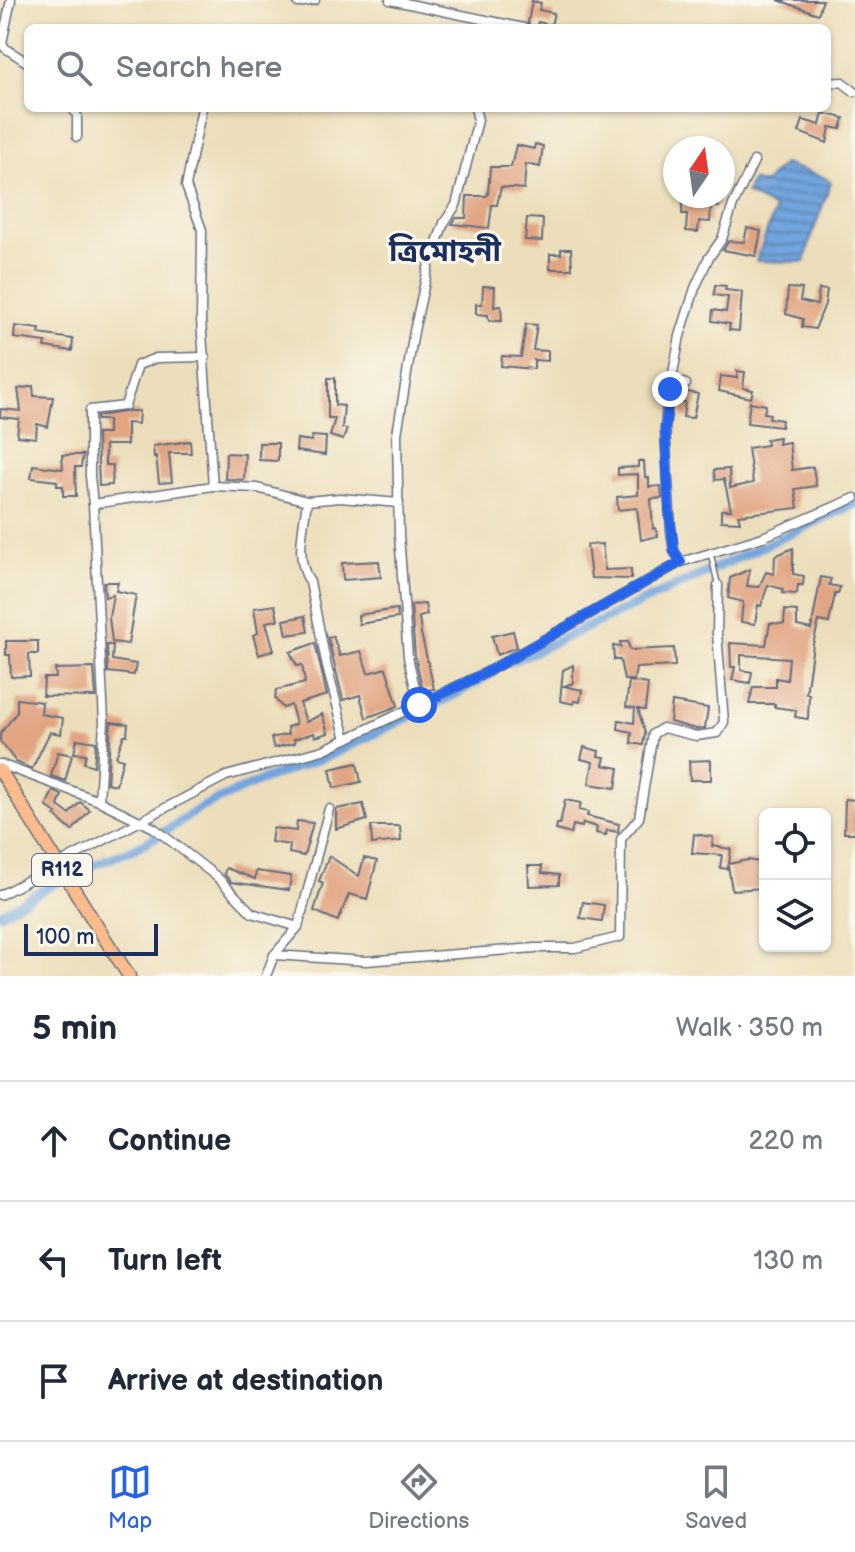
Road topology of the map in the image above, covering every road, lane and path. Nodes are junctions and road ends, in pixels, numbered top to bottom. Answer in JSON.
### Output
{"nodes":[{"id":1,"x":11,"y":0,"type":"edge"},
{"id":2,"x":298,"y":0,"type":"edge"},
{"id":3,"x":315,"y":0,"type":"edge"},
{"id":4,"x":390,"y":0,"type":"edge"},
{"id":5,"x":459,"y":16,"type":"junction"},
{"id":6,"x":459,"y":24,"type":"edge"},
{"id":7,"x":502,"y":24,"type":"edge"},
{"id":8,"x":24,"y":60,"type":"edge"},
{"id":9,"x":831,"y":83,"type":"edge"},
{"id":10,"x":855,"y":92,"type":"edge"},
{"id":11,"x":75,"y":112,"type":"edge"},
{"id":12,"x":201,"y":112,"type":"edge"},
{"id":13,"x":476,"y":112,"type":"edge"},
{"id":14,"x":77,"y":137,"type":"dead end"},
{"id":15,"x":754,"y":161,"type":"dead end"},
{"id":16,"x":205,"y":357,"type":"junction"},
{"id":17,"x":672,"y":380,"type":"junction"},
{"id":18,"x":686,"y":384,"type":"dead end"},
{"id":19,"x":213,"y":486,"type":"junction"},
{"id":20,"x":855,"y":498,"type":"edge"},
{"id":21,"x":307,"y":501,"type":"junction"},
{"id":22,"x":399,"y":503,"type":"junction"},
{"id":23,"x":93,"y":504,"type":"junction"},
{"id":24,"x":711,"y":556,"type":"junction"},
{"id":25,"x":681,"y":562,"type":"junction"},
{"id":26,"x":718,"y":585,"type":"joint"},
{"id":27,"x":419,"y":705,"type":"junction"},
{"id":28,"x":346,"y":739,"type":"junction"},
{"id":29,"x":0,"y":767,"type":"edge"},
{"id":30,"x":99,"y":801,"type":"junction"},
{"id":31,"x":329,"y":809,"type":"dead end"},
{"id":32,"x":139,"y":821,"type":"junction"},
{"id":33,"x":0,"y":895,"type":"edge"},
{"id":34,"x":298,"y":927,"type":"junction"},
{"id":35,"x":274,"y":955,"type":"junction"},
{"id":36,"x":129,"y":976,"type":"edge"},
{"id":37,"x":266,"y":976,"type":"edge"}],
"edges":[{"from":1,"to":8,"type":"street"},
{"from":2,"to":3,"type":"street"},
{"from":4,"to":5,"type":"street"},
{"from":5,"to":6,"type":"street"},
{"from":5,"to":7,"type":"street"},
{"from":9,"to":10,"type":"street"},
{"from":11,"to":14,"type":"street"},
{"from":12,"to":16,"type":"street"},
{"from":13,"to":22,"type":"street"},
{"from":15,"to":17,"type":"street"},
{"from":16,"to":19,"type":"street"},
{"from":16,"to":23,"type":"street"},
{"from":17,"to":18,"type":"street"},
{"from":17,"to":25,"type":"street"},
{"from":19,"to":21,"type":"street"},
{"from":19,"to":23,"type":"street"},
{"from":20,"to":24,"type":"street"},
{"from":21,"to":22,"type":"street"},
{"from":21,"to":28,"type":"street"},
{"from":22,"to":27,"type":"street"},
{"from":23,"to":30,"type":"street"},
{"from":24,"to":25,"type":"street"},
{"from":24,"to":26,"type":"lane"},
{"from":25,"to":27,"type":"street"},
{"from":26,"to":35,"type":"street"},
{"from":27,"to":28,"type":"street"},
{"from":28,"to":32,"type":"street"},
{"from":29,"to":30,"type":"street"},
{"from":29,"to":36,"type":"main road","number":"R112","bridge":true},
{"from":30,"to":32,"type":"street"},
{"from":31,"to":34,"type":"street"},
{"from":32,"to":33,"type":"street"},
{"from":32,"to":34,"type":"street"},
{"from":34,"to":35,"type":"street"},
{"from":35,"to":37,"type":"street"}]}
